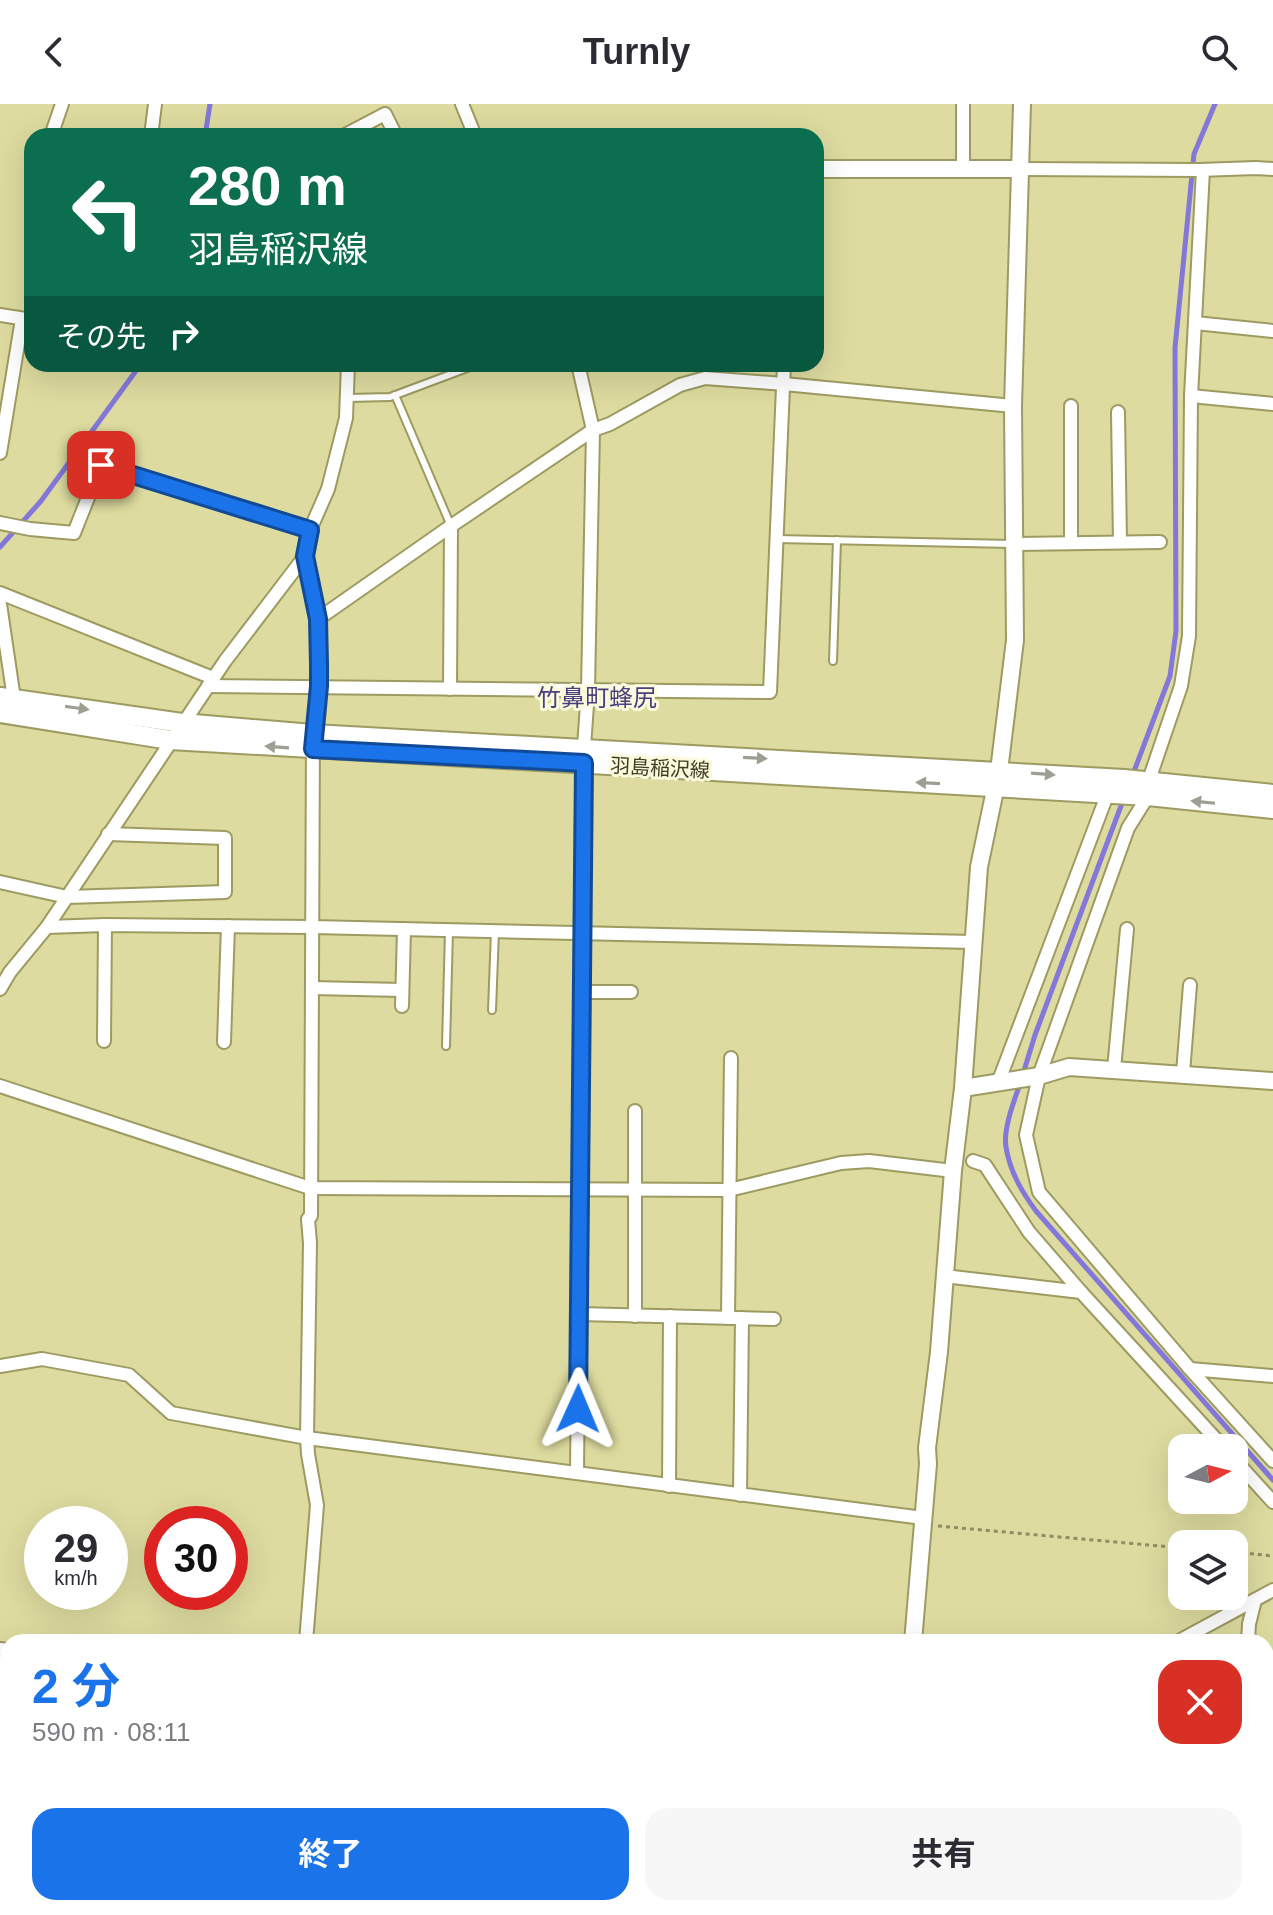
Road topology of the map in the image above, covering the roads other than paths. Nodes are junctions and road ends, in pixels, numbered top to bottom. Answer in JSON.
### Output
{"nodes":[{"id":1,"x":62,"y":104,"type":"edge"},
{"id":2,"x":155,"y":104,"type":"edge"},
{"id":3,"x":462,"y":104,"type":"edge"},
{"id":4,"x":963,"y":104,"type":"edge"},
{"id":5,"x":1022,"y":104,"type":"edge"},
{"id":6,"x":54,"y":128,"type":"edge"},
{"id":7,"x":152,"y":128,"type":"edge"},
{"id":8,"x":358,"y":128,"type":"edge"},
{"id":9,"x":392,"y":128,"type":"edge"},
{"id":10,"x":472,"y":128,"type":"edge"},
{"id":11,"x":1273,"y":157,"type":"edge"},
{"id":12,"x":1256,"y":168,"type":"junction"},
{"id":13,"x":824,"y":169,"type":"edge"},
{"id":14,"x":963,"y":169,"type":"junction"},
{"id":15,"x":1019,"y":169,"type":"junction"},
{"id":16,"x":1273,"y":169,"type":"edge"},
{"id":17,"x":1201,"y":170,"type":"junction"},
{"id":18,"x":0,"y":315,"type":"edge"},
{"id":19,"x":24,"y":319,"type":"edge"},
{"id":20,"x":1195,"y":323,"type":"junction"},
{"id":21,"x":1273,"y":331,"type":"edge"},
{"id":22,"x":24,"y":335,"type":"edge"},
{"id":23,"x":348,"y":372,"type":"edge"},
{"id":24,"x":457,"y":372,"type":"edge"},
{"id":25,"x":580,"y":372,"type":"edge"},
{"id":26,"x":784,"y":372,"type":"edge"},
{"id":27,"x":784,"y":384,"type":"junction"},
{"id":28,"x":395,"y":395,"type":"junction"},
{"id":29,"x":1191,"y":396,"type":"junction"},
{"id":30,"x":347,"y":398,"type":"junction"},
{"id":31,"x":1273,"y":404,"type":"edge"},
{"id":32,"x":1013,"y":406,"type":"junction"},
{"id":33,"x":1071,"y":406,"type":"dead end"},
{"id":34,"x":1118,"y":412,"type":"dead end"},
{"id":35,"x":593,"y":430,"type":"junction"},
{"id":36,"x":0,"y":453,"type":"edge"},
{"id":37,"x":6,"y":524,"type":"edge"},
{"id":38,"x":451,"y":526,"type":"junction"},
{"id":39,"x":310,"y":530,"type":"junction"},
{"id":40,"x":777,"y":539,"type":"junction"},
{"id":41,"x":837,"y":540,"type":"junction"},
{"id":42,"x":1120,"y":542,"type":"junction"},
{"id":43,"x":1160,"y":542,"type":"dead end"},
{"id":44,"x":1071,"y":543,"type":"junction"},
{"id":45,"x":1015,"y":544,"type":"junction"},
{"id":46,"x":305,"y":556,"type":"junction"},
{"id":47,"x":0,"y":593,"type":"edge"},
{"id":48,"x":0,"y":604,"type":"edge"},
{"id":49,"x":318,"y":619,"type":"junction"},
{"id":50,"x":833,"y":661,"type":"dead end"},
{"id":51,"x":210,"y":682,"type":"junction"},
{"id":52,"x":319,"y":686,"type":"junction"},
{"id":53,"x":450,"y":689,"type":"junction"},
{"id":54,"x":588,"y":690,"type":"junction"},
{"id":55,"x":7,"y":698,"type":"edge"},
{"id":56,"x":0,"y":713,"type":"edge"},
{"id":57,"x":182,"y":723,"type":"junction"},
{"id":58,"x":170,"y":740,"type":"junction"},
{"id":59,"x":313,"y":741,"type":"junction"},
{"id":60,"x":584,"y":755,"type":"junction"},
{"id":61,"x":997,"y":779,"type":"junction"},
{"id":62,"x":1129,"y":787,"type":"junction"},
{"id":63,"x":1273,"y":794,"type":"edge"},
{"id":64,"x":1273,"y":809,"type":"edge"},
{"id":65,"x":108,"y":834,"type":"junction"},
{"id":66,"x":0,"y":882,"type":"edge"},
{"id":67,"x":67,"y":897,"type":"junction"},
{"id":68,"x":105,"y":925,"type":"junction"},
{"id":69,"x":228,"y":926,"type":"junction"},
{"id":70,"x":47,"y":927,"type":"junction"},
{"id":71,"x":312,"y":927,"type":"junction"},
{"id":72,"x":404,"y":929,"type":"junction"},
{"id":73,"x":1127,"y":929,"type":"dead end"},
{"id":74,"x":449,"y":930,"type":"junction"},
{"id":75,"x":495,"y":931,"type":"junction"},
{"id":76,"x":582,"y":932,"type":"junction"},
{"id":77,"x":973,"y":942,"type":"junction"},
{"id":78,"x":5,"y":971,"type":"edge"},
{"id":79,"x":1190,"y":985,"type":"dead end"},
{"id":80,"x":312,"y":988,"type":"junction"},
{"id":81,"x":0,"y":989,"type":"edge"},
{"id":82,"x":402,"y":990,"type":"junction"},
{"id":83,"x":582,"y":992,"type":"junction"},
{"id":84,"x":631,"y":992,"type":"dead end"},
{"id":85,"x":402,"y":1006,"type":"dead end"},
{"id":86,"x":492,"y":1010,"type":"dead end"},
{"id":87,"x":104,"y":1041,"type":"dead end"},
{"id":88,"x":224,"y":1042,"type":"dead end"},
{"id":89,"x":446,"y":1046,"type":"dead end"},
{"id":90,"x":731,"y":1058,"type":"dead end"},
{"id":91,"x":1114,"y":1069,"type":"junction"},
{"id":92,"x":1183,"y":1073,"type":"junction"},
{"id":93,"x":1020,"y":1079,"type":"junction"},
{"id":94,"x":1273,"y":1081,"type":"edge"},
{"id":95,"x":0,"y":1086,"type":"edge"},
{"id":96,"x":963,"y":1088,"type":"junction"},
{"id":97,"x":635,"y":1111,"type":"dead end"},
{"id":98,"x":973,"y":1161,"type":"dead end"},
{"id":99,"x":953,"y":1171,"type":"junction"},
{"id":100,"x":310,"y":1188,"type":"junction"},
{"id":101,"x":580,"y":1188,"type":"junction"},
{"id":102,"x":635,"y":1190,"type":"junction"},
{"id":103,"x":729,"y":1190,"type":"junction"},
{"id":104,"x":944,"y":1276,"type":"junction"},
{"id":105,"x":1081,"y":1292,"type":"junction"},
{"id":106,"x":579,"y":1314,"type":"junction"},
{"id":107,"x":635,"y":1316,"type":"junction"},
{"id":108,"x":670,"y":1316,"type":"junction"},
{"id":109,"x":728,"y":1318,"type":"junction"},
{"id":110,"x":742,"y":1318,"type":"junction"},
{"id":111,"x":774,"y":1319,"type":"dead end"},
{"id":112,"x":0,"y":1366,"type":"edge"},
{"id":113,"x":1190,"y":1369,"type":"junction"},
{"id":114,"x":1273,"y":1376,"type":"edge"},
{"id":115,"x":1211,"y":1434,"type":"edge"},
{"id":116,"x":307,"y":1438,"type":"junction"},
{"id":117,"x":1273,"y":1461,"type":"edge"},
{"id":118,"x":577,"y":1473,"type":"junction"},
{"id":119,"x":1248,"y":1474,"type":"edge"},
{"id":120,"x":669,"y":1486,"type":"junction"},
{"id":121,"x":740,"y":1495,"type":"junction"},
{"id":122,"x":1273,"y":1502,"type":"edge"},
{"id":123,"x":923,"y":1522,"type":"junction"},
{"id":124,"x":1273,"y":1590,"type":"edge"},
{"id":125,"x":1255,"y":1600,"type":"junction"},
{"id":126,"x":307,"y":1634,"type":"edge"},
{"id":127,"x":914,"y":1634,"type":"edge"},
{"id":128,"x":1192,"y":1634,"type":"edge"},
{"id":129,"x":1248,"y":1634,"type":"edge"}],
"edges":[{"from":1,"to":6,"type":"street"},
{"from":2,"to":7,"type":"street"},
{"from":3,"to":10,"type":"street"},
{"from":4,"to":14,"type":"street"},
{"from":5,"to":15,"type":"street"},
{"from":8,"to":9,"type":"street"},
{"from":11,"to":12,"type":"street"},
{"from":12,"to":16,"type":"street"},
{"from":12,"to":17,"type":"street"},
{"from":13,"to":14,"type":"street"},
{"from":14,"to":15,"type":"street"},
{"from":15,"to":17,"type":"street"},
{"from":15,"to":32,"type":"street"},
{"from":17,"to":20,"type":"street"},
{"from":18,"to":19,"type":"street"},
{"from":20,"to":21,"type":"street"},
{"from":20,"to":29,"type":"street"},
{"from":22,"to":36,"type":"street"},
{"from":23,"to":30,"type":"street"},
{"from":24,"to":28,"type":"lane"},
{"from":25,"to":35,"type":"street"},
{"from":26,"to":27,"type":"street"},
{"from":27,"to":32,"type":"street"},
{"from":27,"to":35,"type":"street"},
{"from":27,"to":40,"type":"street"},
{"from":28,"to":30,"type":"lane"},
{"from":28,"to":38,"type":"lane"},
{"from":29,"to":31,"type":"street"},
{"from":29,"to":62,"type":"street"},
{"from":30,"to":39,"type":"street"},
{"from":32,"to":45,"type":"street"},
{"from":33,"to":44,"type":"street"},
{"from":34,"to":42,"type":"street"},
{"from":35,"to":38,"type":"street"},
{"from":35,"to":54,"type":"street"},
{"from":37,"to":39,"type":"street"},
{"from":38,"to":49,"type":"street"},
{"from":38,"to":53,"type":"street"},
{"from":39,"to":46,"type":"street"},
{"from":40,"to":41,"type":"lane"},
{"from":40,"to":54,"type":"street"},
{"from":41,"to":45,"type":"lane"},
{"from":41,"to":50,"type":"lane"},
{"from":42,"to":43,"type":"street"},
{"from":42,"to":44,"type":"street"},
{"from":44,"to":45,"type":"street"},
{"from":45,"to":61,"type":"street"},
{"from":46,"to":49,"type":"street"},
{"from":46,"to":51,"type":"street"},
{"from":47,"to":51,"type":"street"},
{"from":48,"to":55,"type":"street"},
{"from":49,"to":52,"type":"street"},
{"from":51,"to":52,"type":"street"},
{"from":51,"to":57,"type":"street"},
{"from":52,"to":53,"type":"street"},
{"from":52,"to":59,"type":"street"},
{"from":53,"to":54,"type":"street"},
{"from":54,"to":60,"type":"street"},
{"from":55,"to":57,"type":"main road","name":"羽島稲沢線","one_way":true},
{"from":56,"to":58,"type":"main road","name":"羽島稲沢線"},
{"from":57,"to":58,"type":"street"},
{"from":57,"to":59,"type":"main road","name":"羽島稲沢線"},
{"from":59,"to":58,"type":"main road","name":"羽島稲沢線","one_way":true},
{"from":58,"to":65,"type":"street"},
{"from":59,"to":60,"type":"main road","name":"羽島稲沢線"},
{"from":59,"to":71,"type":"street"},
{"from":60,"to":61,"type":"main road","name":"羽島稲沢線"},
{"from":60,"to":76,"type":"street"},
{"from":61,"to":62,"type":"main road","name":"羽島稲沢線"},
{"from":61,"to":77,"type":"street"},
{"from":62,"to":63,"type":"main road","name":"羽島稲沢線"},
{"from":64,"to":62,"type":"main road","name":"羽島稲沢線","one_way":true},
{"from":62,"to":93,"type":"street"},
{"from":62,"to":93,"type":"street"},
{"from":65,"to":67,"type":"street"},
{"from":65,"to":67,"type":"street"},
{"from":66,"to":67,"type":"street"},
{"from":67,"to":70,"type":"street"},
{"from":68,"to":69,"type":"street"},
{"from":68,"to":70,"type":"street"},
{"from":68,"to":87,"type":"street"},
{"from":69,"to":71,"type":"street"},
{"from":69,"to":88,"type":"street"},
{"from":70,"to":78,"type":"street"},
{"from":71,"to":72,"type":"street"},
{"from":71,"to":80,"type":"street"},
{"from":72,"to":74,"type":"street"},
{"from":72,"to":82,"type":"street"},
{"from":73,"to":91,"type":"street"},
{"from":74,"to":75,"type":"street"},
{"from":74,"to":89,"type":"lane"},
{"from":75,"to":76,"type":"street"},
{"from":75,"to":86,"type":"lane"},
{"from":76,"to":77,"type":"street"},
{"from":76,"to":83,"type":"street"},
{"from":77,"to":96,"type":"street"},
{"from":78,"to":81,"type":"street"},
{"from":79,"to":92,"type":"street"},
{"from":80,"to":82,"type":"street"},
{"from":80,"to":100,"type":"street"},
{"from":82,"to":85,"type":"street"},
{"from":83,"to":84,"type":"street"},
{"from":83,"to":101,"type":"street"},
{"from":90,"to":103,"type":"street"},
{"from":91,"to":92,"type":"street"},
{"from":91,"to":93,"type":"street"},
{"from":92,"to":94,"type":"street"},
{"from":93,"to":96,"type":"street"},
{"from":93,"to":113,"type":"street"},
{"from":95,"to":100,"type":"street"},
{"from":96,"to":99,"type":"street"},
{"from":97,"to":102,"type":"street"},
{"from":98,"to":105,"type":"street"},
{"from":99,"to":103,"type":"street"},
{"from":99,"to":104,"type":"street"},
{"from":100,"to":101,"type":"street"},
{"from":100,"to":116,"type":"street"},
{"from":101,"to":102,"type":"street"},
{"from":101,"to":106,"type":"street"},
{"from":102,"to":103,"type":"street"},
{"from":102,"to":107,"type":"street"},
{"from":103,"to":109,"type":"street"},
{"from":104,"to":105,"type":"street"},
{"from":104,"to":123,"type":"street"},
{"from":105,"to":115,"type":"street"},
{"from":106,"to":107,"type":"street"},
{"from":106,"to":118,"type":"street"},
{"from":107,"to":108,"type":"street"},
{"from":108,"to":109,"type":"street"},
{"from":108,"to":120,"type":"street"},
{"from":109,"to":110,"type":"street"},
{"from":110,"to":111,"type":"street"},
{"from":110,"to":121,"type":"street"},
{"from":112,"to":116,"type":"street"},
{"from":113,"to":114,"type":"street"},
{"from":113,"to":117,"type":"street"},
{"from":116,"to":118,"type":"street"},
{"from":116,"to":126,"type":"street"},
{"from":118,"to":120,"type":"street"},
{"from":119,"to":122,"type":"street"},
{"from":120,"to":121,"type":"street"},
{"from":121,"to":123,"type":"street"},
{"from":123,"to":127,"type":"street"},
{"from":124,"to":125,"type":"street"},
{"from":125,"to":128,"type":"street"},
{"from":125,"to":129,"type":"street"}]}
